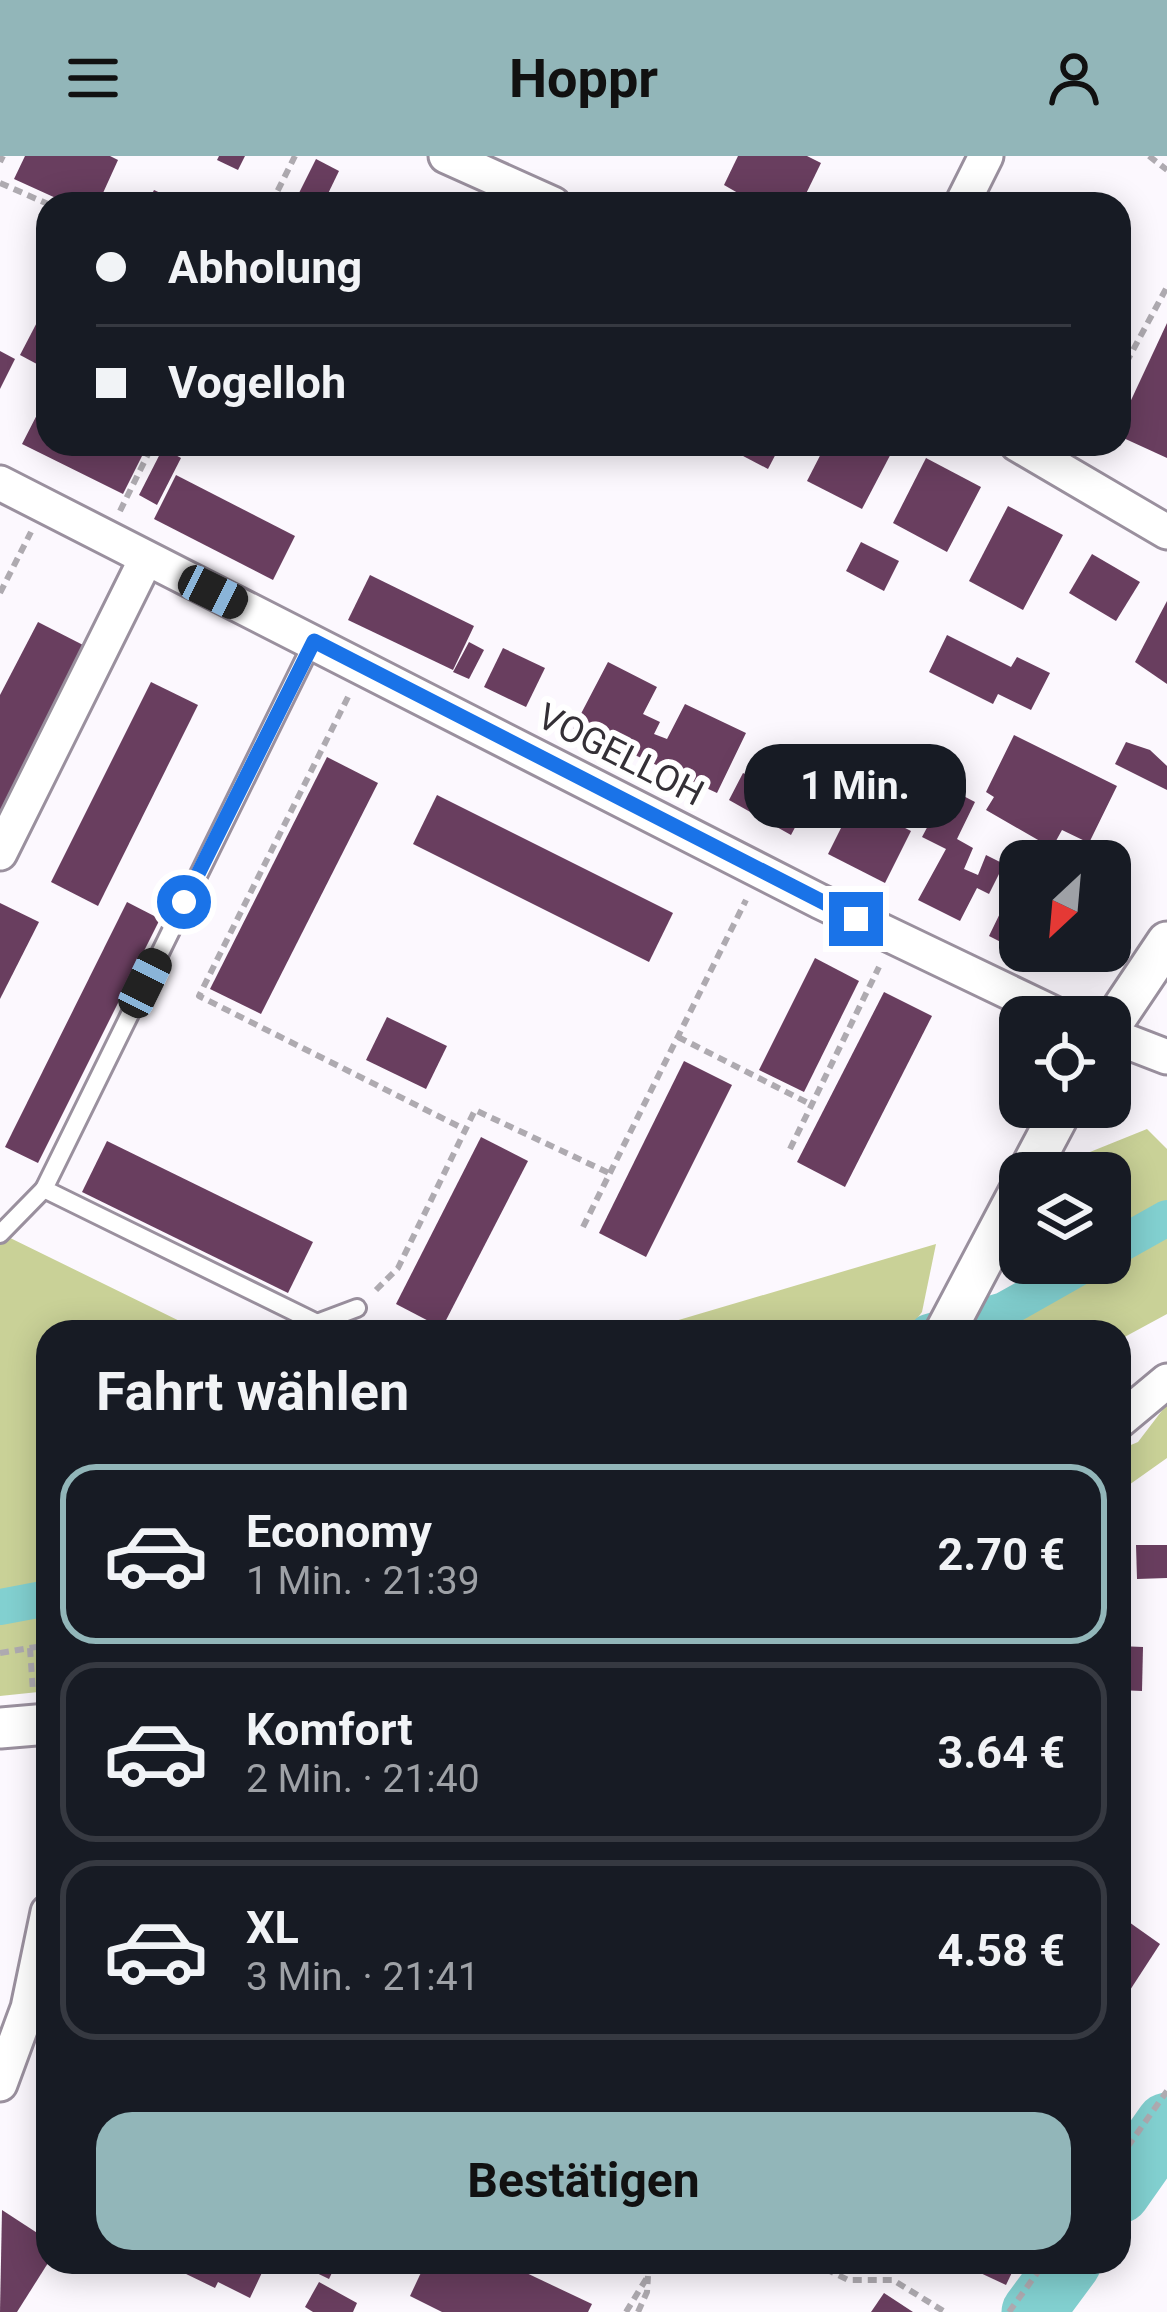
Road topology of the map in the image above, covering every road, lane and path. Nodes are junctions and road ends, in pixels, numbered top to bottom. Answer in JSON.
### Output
{"nodes":[{"id":1,"x":295,"y":156,"type":"edge"},
{"id":2,"x":446,"y":156,"type":"edge"},
{"id":3,"x":986,"y":156,"type":"edge"},
{"id":4,"x":1149,"y":156,"type":"edge"},
{"id":5,"x":502,"y":167,"type":"edge"},
{"id":6,"x":1167,"y":170,"type":"edge"},
{"id":7,"x":0,"y":184,"type":"edge"},
{"id":8,"x":277,"y":192,"type":"edge"},
{"id":9,"x":536,"y":192,"type":"edge"},
{"id":10,"x":968,"y":192,"type":"edge"},
{"id":11,"x":36,"y":199,"type":"edge"},
{"id":12,"x":1167,"y":286,"type":"edge"},
{"id":13,"x":1131,"y":354,"type":"edge"},
{"id":14,"x":147,"y":456,"type":"edge"},
{"id":15,"x":1038,"y":456,"type":"edge"},
{"id":16,"x":0,"y":483,"type":"edge"},
{"id":17,"x":44,"y":506,"type":"junction"},
{"id":18,"x":1167,"y":532,"type":"edge"},
{"id":19,"x":106,"y":540,"type":"junction"},
{"id":20,"x":146,"y":559,"type":"junction"},
{"id":21,"x":0,"y":593,"type":"edge"},
{"id":22,"x":314,"y":641,"type":"junction"},
{"id":23,"x":363,"y":666,"type":"junction"},
{"id":24,"x":0,"y":853,"type":"edge"},
{"id":25,"x":760,"y":870,"type":"junction"},
{"id":26,"x":894,"y":937,"type":"junction"},
{"id":27,"x":1167,"y":942,"type":"edge"},
{"id":28,"x":1016,"y":996,"type":"edge"},
{"id":29,"x":1131,"y":998,"type":"edge"},
{"id":30,"x":678,"y":1036,"type":"junction"},
{"id":31,"x":1131,"y":1041,"type":"edge"},
{"id":32,"x":744,"y":1057,"type":"dead end"},
{"id":33,"x":1167,"y":1057,"type":"edge"},
{"id":34,"x":738,"y":1067,"type":"junction"},
{"id":35,"x":812,"y":1105,"type":"junction"},
{"id":36,"x":466,"y":1130,"type":"junction"},
{"id":37,"x":790,"y":1149,"type":"dead end"},
{"id":38,"x":610,"y":1174,"type":"junction"},
{"id":39,"x":44,"y":1190,"type":"junction"},
{"id":40,"x":583,"y":1227,"type":"dead end"},
{"id":41,"x":999,"y":1229,"type":"edge"},
{"id":42,"x":0,"y":1234,"type":"edge"},
{"id":43,"x":357,"y":1308,"type":"joint"},
{"id":44,"x":310,"y":1320,"type":"edge"},
{"id":45,"x":324,"y":1320,"type":"edge"},
{"id":46,"x":951,"y":1320,"type":"edge"},
{"id":47,"x":1167,"y":1381,"type":"edge"},
{"id":48,"x":1131,"y":1410,"type":"edge"},
{"id":49,"x":36,"y":1647,"type":"edge"},
{"id":50,"x":0,"y":1653,"type":"edge"},
{"id":51,"x":36,"y":1725,"type":"edge"},
{"id":52,"x":0,"y":1728,"type":"edge"},
{"id":53,"x":36,"y":2017,"type":"edge"},
{"id":54,"x":0,"y":2084,"type":"edge"},
{"id":55,"x":1167,"y":2091,"type":"edge"},
{"id":56,"x":1131,"y":2141,"type":"edge"},
{"id":57,"x":836,"y":2274,"type":"edge"},
{"id":58,"x":1036,"y":2274,"type":"edge"},
{"id":59,"x":626,"y":2312,"type":"edge"},
{"id":60,"x":638,"y":2312,"type":"edge"},
{"id":61,"x":945,"y":2312,"type":"edge"},
{"id":62,"x":1009,"y":2312,"type":"edge"}],
"edges":[{"from":1,"to":8,"type":"path"},
{"from":2,"to":5,"type":"street"},
{"from":3,"to":10,"type":"street"},
{"from":4,"to":6,"type":"path"},
{"from":5,"to":9,"type":"street"},
{"from":7,"to":11,"type":"path"},
{"from":12,"to":13,"type":"path"},
{"from":14,"to":19,"type":"path"},
{"from":15,"to":18,"type":"street"},
{"from":16,"to":17,"type":"street","name":"VOGELLOH"},
{"from":17,"to":19,"type":"street","name":"VOGELLOH"},
{"from":17,"to":21,"type":"path"},
{"from":19,"to":20,"type":"street","name":"VOGELLOH"},
{"from":20,"to":22,"type":"street","name":"VOGELLOH"},
{"from":20,"to":24,"type":"street"},
{"from":22,"to":23,"type":"street","name":"VOGELLOH"},
{"from":22,"to":39,"type":"lane"},
{"from":23,"to":25,"type":"street","name":"VOGELLOH"},
{"from":23,"to":36,"type":"path"},
{"from":25,"to":26,"type":"street","name":"VOGELLOH"},
{"from":25,"to":30,"type":"path"},
{"from":26,"to":28,"type":"street","name":"VOGELLOH"},
{"from":26,"to":35,"type":"path"},
{"from":27,"to":29,"type":"street"},
{"from":30,"to":34,"type":"path"},
{"from":30,"to":38,"type":"path"},
{"from":31,"to":33,"type":"street"},
{"from":32,"to":34,"type":"path"},
{"from":34,"to":35,"type":"path"},
{"from":35,"to":37,"type":"path"},
{"from":36,"to":38,"type":"path"},
{"from":36,"to":43,"type":"path"},
{"from":38,"to":40,"type":"path"},
{"from":39,"to":42,"type":"lane"},
{"from":39,"to":44,"type":"lane"},
{"from":41,"to":46,"type":"street"},
{"from":43,"to":45,"type":"lane"},
{"from":47,"to":48,"type":"street"},
{"from":49,"to":50,"type":"path"},
{"from":51,"to":52,"type":"street"},
{"from":53,"to":54,"type":"street"},
{"from":55,"to":56,"type":"path"},
{"from":57,"to":61,"type":"path"},
{"from":58,"to":62,"type":"path"},
{"from":59,"to":60,"type":"path"}]}
